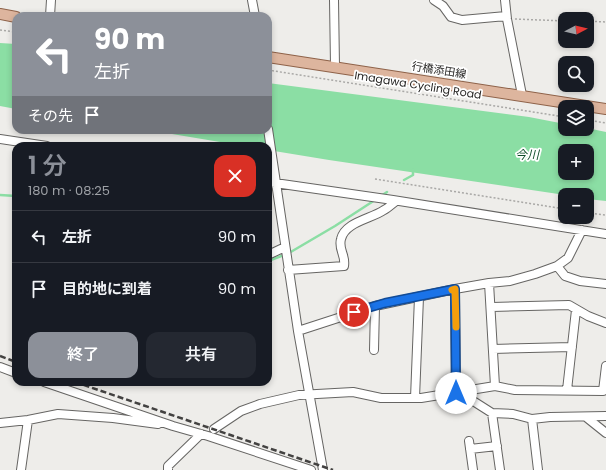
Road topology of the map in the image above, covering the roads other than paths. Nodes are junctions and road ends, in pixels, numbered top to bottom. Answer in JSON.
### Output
{"nodes":[{"id":1,"x":51,"y":0,"type":"edge"},
{"id":2,"x":252,"y":0,"type":"edge"},
{"id":3,"x":334,"y":0,"type":"edge"},
{"id":4,"x":434,"y":0,"type":"edge"},
{"id":5,"x":505,"y":0,"type":"edge"},
{"id":6,"x":50,"y":12,"type":"edge"},
{"id":7,"x":254,"y":12,"type":"edge"},
{"id":8,"x":0,"y":14,"type":"edge"},
{"id":9,"x":12,"y":16,"type":"edge"},
{"id":10,"x":506,"y":18,"type":"junction"},
{"id":11,"x":272,"y":58,"type":"edge"},
{"id":12,"x":335,"y":66,"type":"junction"},
{"id":13,"x":522,"y":95,"type":"junction"},
{"id":14,"x":606,"y":109,"type":"edge"},
{"id":15,"x":0,"y":139,"type":"edge"},
{"id":16,"x":20,"y":142,"type":"edge"},
{"id":17,"x":272,"y":180,"type":"edge"},
{"id":18,"x":395,"y":200,"type":"junction"},
{"id":19,"x":582,"y":230,"type":"junction"},
{"id":20,"x":606,"y":234,"type":"edge"},
{"id":21,"x":285,"y":248,"type":"junction"},
{"id":22,"x":272,"y":253,"type":"edge"},
{"id":23,"x":557,"y":266,"type":"junction"},
{"id":24,"x":288,"y":270,"type":"junction"},
{"id":25,"x":489,"y":283,"type":"junction"},
{"id":26,"x":606,"y":284,"type":"edge"},
{"id":27,"x":455,"y":289,"type":"junction"},
{"id":28,"x":419,"y":297,"type":"junction"},
{"id":29,"x":375,"y":306,"type":"junction"},
{"id":30,"x":492,"y":307,"type":"junction"},
{"id":31,"x":576,"y":310,"type":"junction"},
{"id":32,"x":606,"y":323,"type":"edge"},
{"id":33,"x":298,"y":331,"type":"junction"},
{"id":34,"x":572,"y":348,"type":"junction"},
{"id":35,"x":494,"y":349,"type":"junction"},
{"id":36,"x":374,"y":350,"type":"dead end"},
{"id":37,"x":606,"y":366,"type":"edge"},
{"id":38,"x":0,"y":367,"type":"edge"},
{"id":39,"x":12,"y":372,"type":"edge"},
{"id":40,"x":56,"y":386,"type":"edge"},
{"id":41,"x":495,"y":386,"type":"junction"},
{"id":42,"x":567,"y":390,"type":"junction"},
{"id":43,"x":458,"y":392,"type":"junction"},
{"id":44,"x":310,"y":394,"type":"junction"},
{"id":45,"x":415,"y":398,"type":"junction"},
{"id":46,"x":492,"y":413,"type":"junction"},
{"id":47,"x":606,"y":416,"type":"edge"},
{"id":48,"x":586,"y":417,"type":"junction"},
{"id":49,"x":532,"y":419,"type":"junction"},
{"id":50,"x":28,"y":420,"type":"junction"},
{"id":51,"x":0,"y":423,"type":"edge"},
{"id":52,"x":172,"y":426,"type":"junction"},
{"id":53,"x":214,"y":429,"type":"dead end"},
{"id":54,"x":606,"y":433,"type":"edge"},
{"id":55,"x":201,"y":434,"type":"junction"},
{"id":56,"x":497,"y":446,"type":"junction"},
{"id":57,"x":21,"y":470,"type":"edge"},
{"id":58,"x":168,"y":470,"type":"edge"},
{"id":59,"x":311,"y":470,"type":"edge"},
{"id":60,"x":323,"y":470,"type":"edge"},
{"id":61,"x":473,"y":470,"type":"edge"},
{"id":62,"x":500,"y":470,"type":"edge"},
{"id":63,"x":538,"y":470,"type":"edge"}],
"edges":[{"from":1,"to":6,"type":"street"},
{"from":2,"to":7,"type":"street"},
{"from":3,"to":12,"type":"street"},
{"from":4,"to":10,"type":"street"},
{"from":5,"to":10,"type":"street"},
{"from":8,"to":9,"type":"main road"},
{"from":10,"to":13,"type":"street"},
{"from":11,"to":12,"type":"main road","name":"行橋添田線"},
{"from":12,"to":13,"type":"main road","name":"行橋添田線"},
{"from":13,"to":14,"type":"main road","name":"行橋添田線"},
{"from":15,"to":16,"type":"street"},
{"from":17,"to":18,"type":"street"},
{"from":17,"to":21,"type":"street"},
{"from":18,"to":19,"type":"street"},
{"from":18,"to":24,"type":"street"},
{"from":19,"to":20,"type":"street"},
{"from":19,"to":23,"type":"street"},
{"from":21,"to":22,"type":"street"},
{"from":21,"to":24,"type":"street"},
{"from":23,"to":25,"type":"street"},
{"from":23,"to":26,"type":"street"},
{"from":24,"to":33,"type":"street"},
{"from":25,"to":27,"type":"street"},
{"from":25,"to":30,"type":"street"},
{"from":27,"to":28,"type":"street"},
{"from":27,"to":43,"type":"street"},
{"from":28,"to":29,"type":"street"},
{"from":28,"to":45,"type":"street"},
{"from":29,"to":33,"type":"street"},
{"from":29,"to":36,"type":"street"},
{"from":30,"to":31,"type":"street"},
{"from":30,"to":35,"type":"street"},
{"from":31,"to":32,"type":"street"},
{"from":31,"to":34,"type":"street"},
{"from":33,"to":44,"type":"street"},
{"from":34,"to":35,"type":"street"},
{"from":34,"to":42,"type":"street"},
{"from":35,"to":41,"type":"street"},
{"from":37,"to":42,"type":"street"},
{"from":38,"to":39,"type":"street"},
{"from":40,"to":52,"type":"street"},
{"from":41,"to":42,"type":"street"},
{"from":41,"to":43,"type":"street"},
{"from":43,"to":45,"type":"street"},
{"from":43,"to":46,"type":"street"},
{"from":44,"to":45,"type":"street"},
{"from":44,"to":53,"type":"street"},
{"from":44,"to":60,"type":"street"},
{"from":46,"to":49,"type":"street"},
{"from":46,"to":56,"type":"street"},
{"from":47,"to":48,"type":"street"},
{"from":48,"to":49,"type":"street"},
{"from":48,"to":54,"type":"street"},
{"from":49,"to":63,"type":"street"},
{"from":50,"to":51,"type":"street"},
{"from":50,"to":52,"type":"street"},
{"from":50,"to":57,"type":"street"},
{"from":52,"to":55,"type":"street"},
{"from":55,"to":58,"type":"street"},
{"from":55,"to":59,"type":"street"},
{"from":56,"to":61,"type":"street"},
{"from":56,"to":62,"type":"street"}]}
